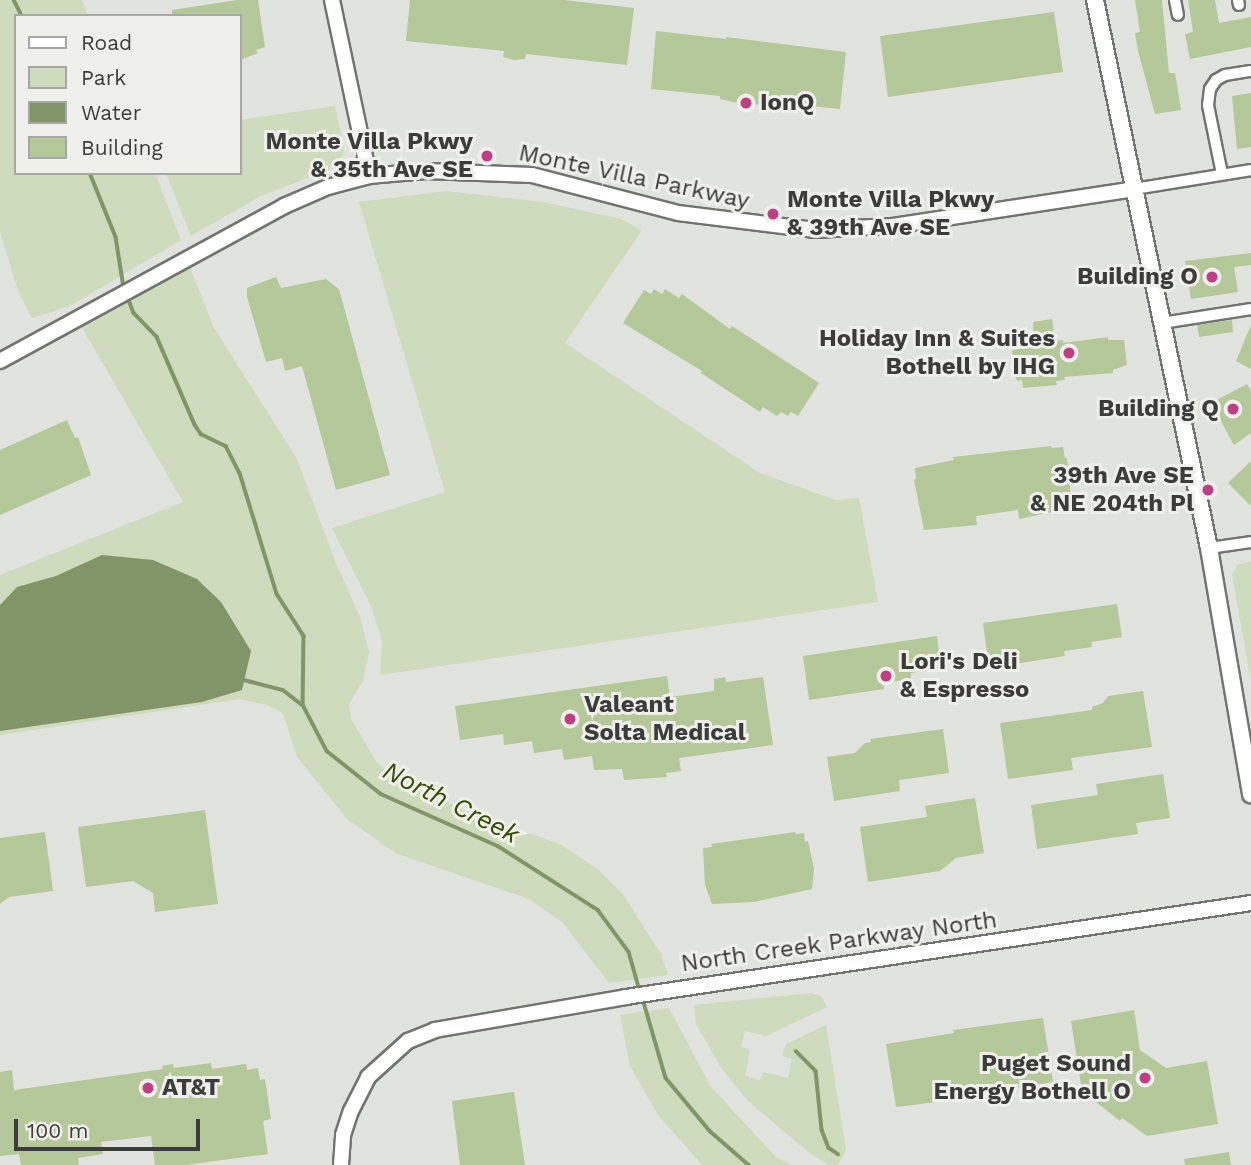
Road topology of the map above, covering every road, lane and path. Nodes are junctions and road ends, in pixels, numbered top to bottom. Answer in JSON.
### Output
{"nodes":[{"id":1,"x":332,"y":0,"type":"edge"},
{"id":2,"x":1095,"y":0,"type":"edge"},
{"id":3,"x":1175,"y":0,"type":"edge"},
{"id":4,"x":1178,"y":15,"type":"dead end"},
{"id":5,"x":1251,"y":71,"type":"edge"},
{"id":6,"x":1251,"y":170,"type":"edge"},
{"id":7,"x":1222,"y":174,"type":"junction"},
{"id":8,"x":369,"y":176,"type":"junction"},
{"id":9,"x":1134,"y":189,"type":"junction"},
{"id":10,"x":1251,"y":309,"type":"edge"},
{"id":11,"x":1162,"y":323,"type":"junction"},
{"id":12,"x":0,"y":361,"type":"edge"},
{"id":13,"x":1251,"y":542,"type":"edge"},
{"id":14,"x":1210,"y":554,"type":"junction"},
{"id":15,"x":1251,"y":794,"type":"edge"},
{"id":16,"x":1251,"y":903,"type":"edge"},
{"id":17,"x":341,"y":1165,"type":"edge"}],
"edges":[{"from":1,"to":8,"type":"street"},
{"from":2,"to":9,"type":"main road"},
{"from":3,"to":4,"type":"street"},
{"from":5,"to":7,"type":"street"},
{"from":6,"to":7,"type":"street"},
{"from":7,"to":9,"type":"street"},
{"from":8,"to":9,"type":"street","name":"Monte Villa Parkway"},
{"from":8,"to":12,"type":"street","name":"Monte Villa Parkway"},
{"from":9,"to":11,"type":"main road"},
{"from":10,"to":11,"type":"street"},
{"from":11,"to":14,"type":"main road"},
{"from":13,"to":14,"type":"street"},
{"from":14,"to":15,"type":"main road"},
{"from":16,"to":17,"type":"street","name":"North Creek Parkway North"}]}
